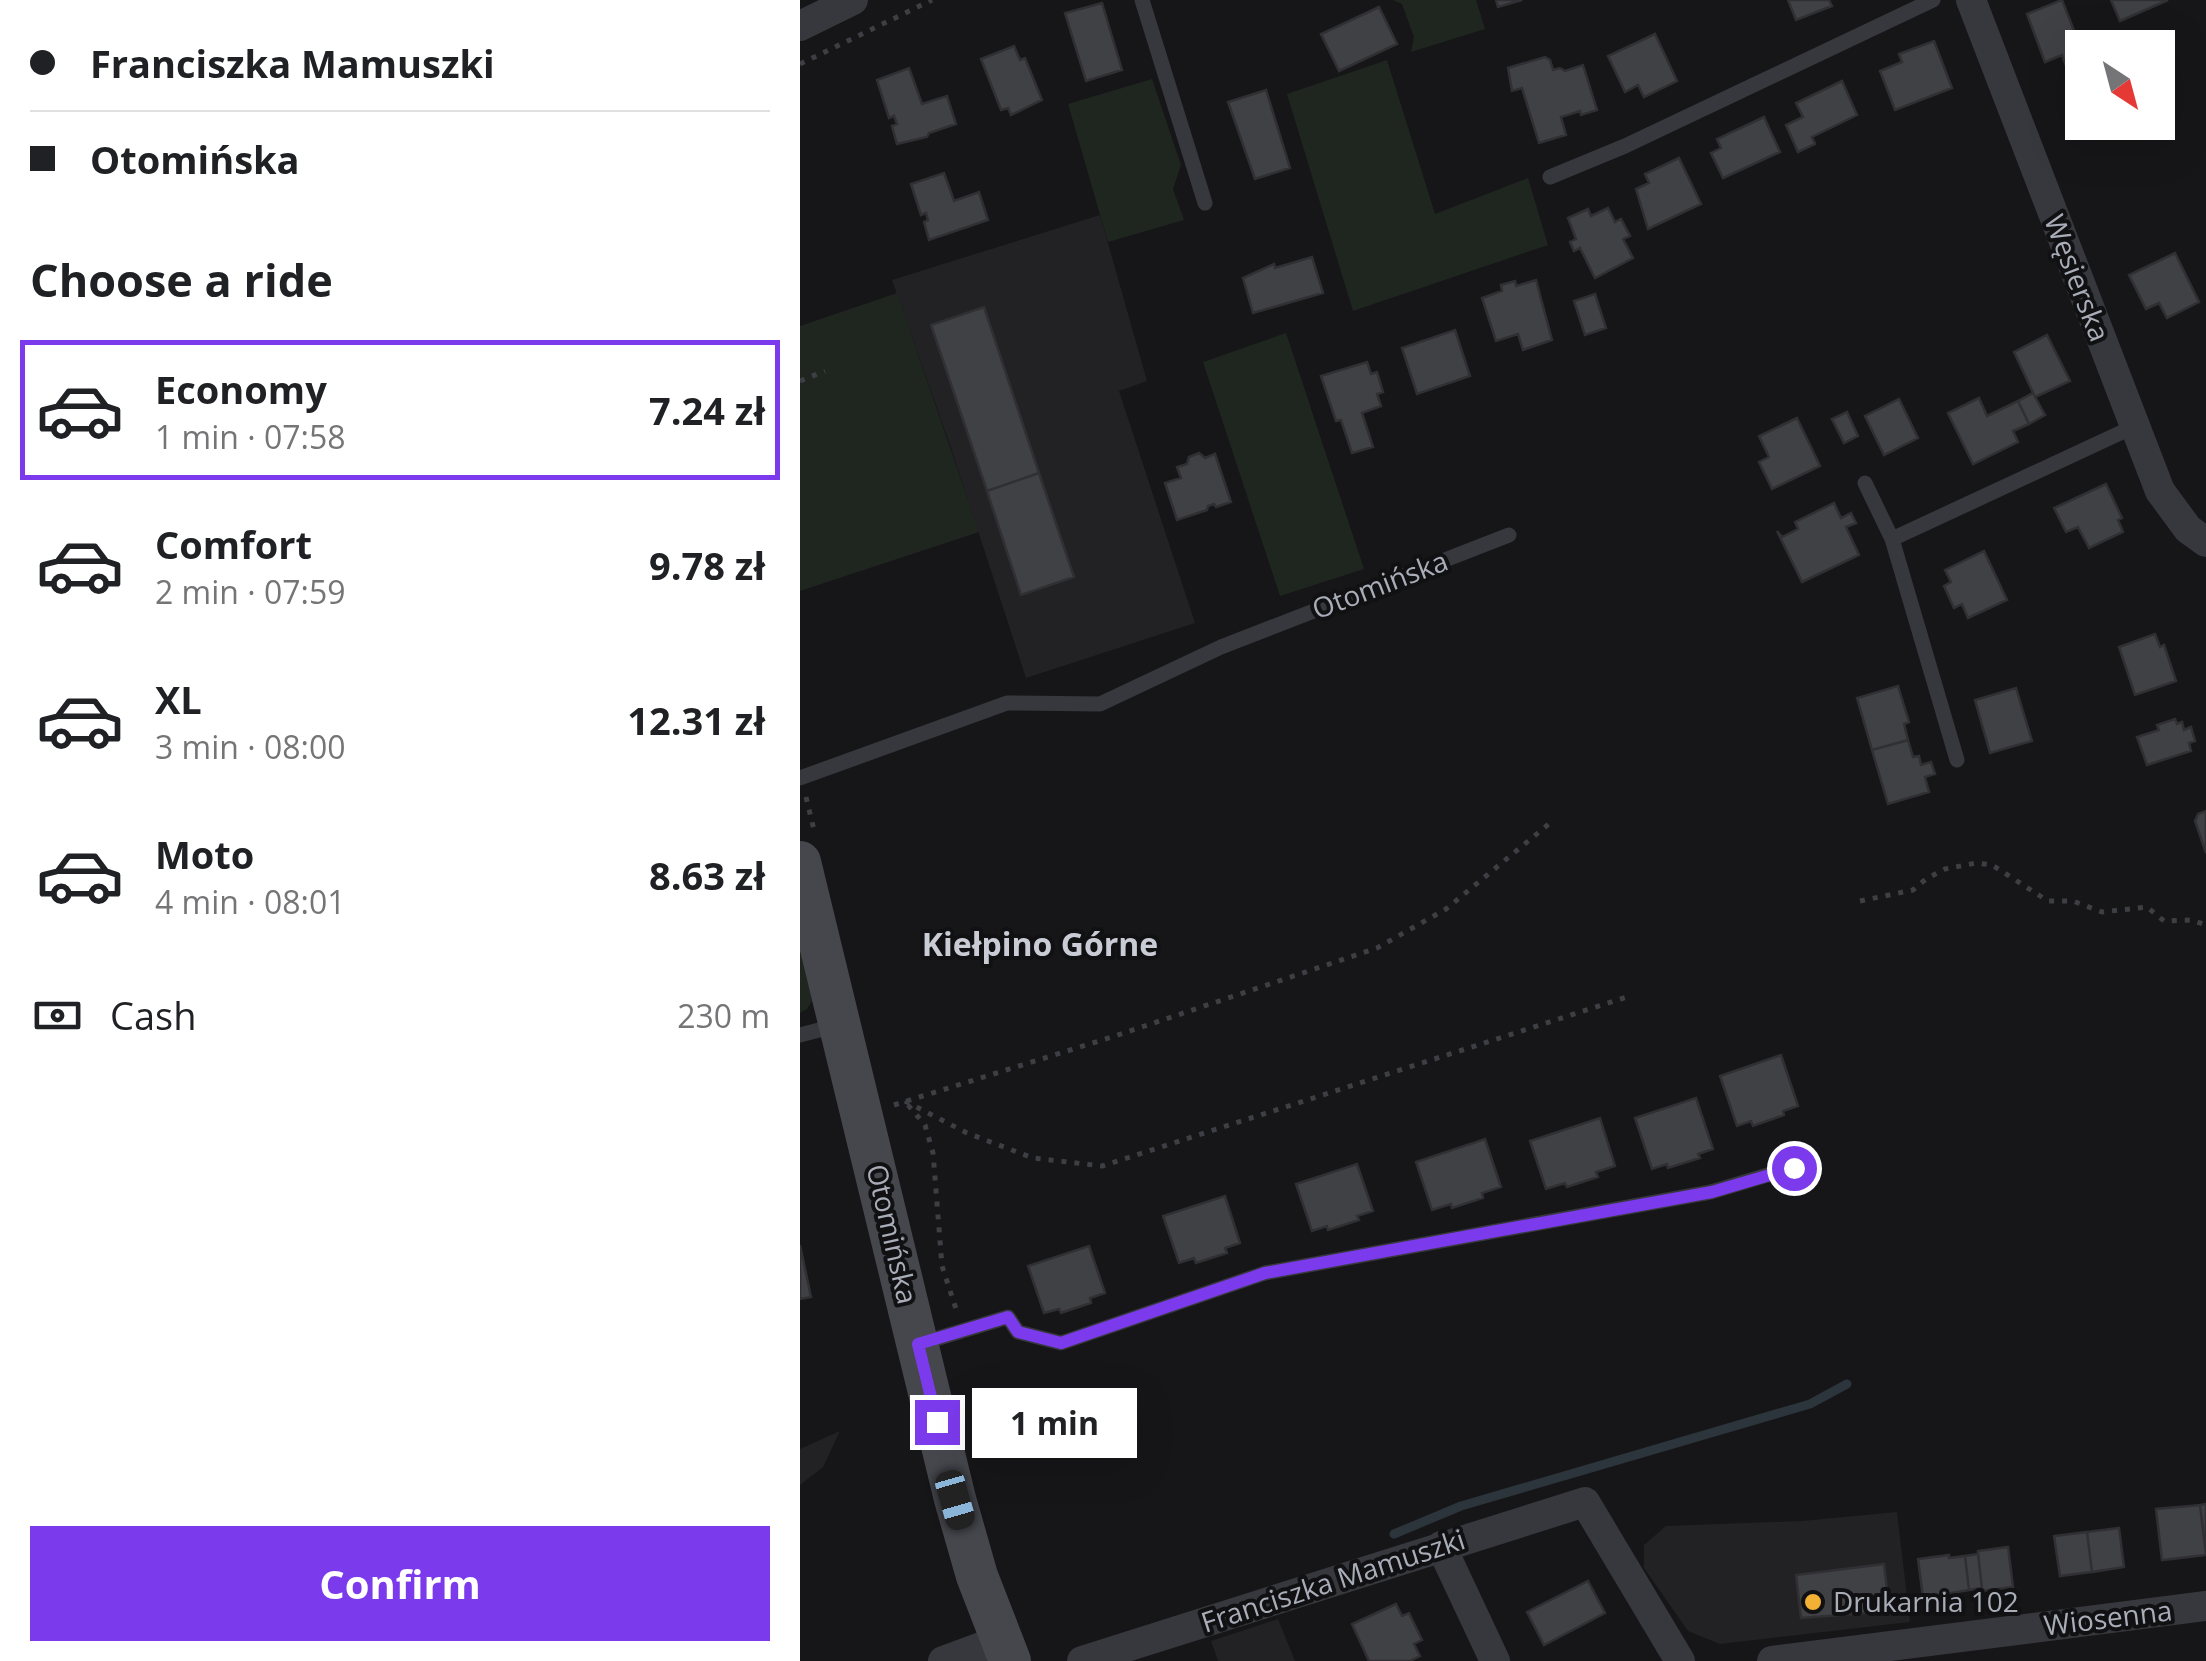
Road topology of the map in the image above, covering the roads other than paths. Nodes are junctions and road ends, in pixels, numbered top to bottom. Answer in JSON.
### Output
{"nodes":[{"id":1,"x":853,"y":0,"type":"edge"},
{"id":2,"x":1142,"y":0,"type":"edge"},
{"id":3,"x":1933,"y":0,"type":"edge"},
{"id":4,"x":1971,"y":0,"type":"edge"},
{"id":5,"x":800,"y":26,"type":"edge"},
{"id":6,"x":1550,"y":177,"type":"dead end"},
{"id":7,"x":1205,"y":203,"type":"dead end"},
{"id":8,"x":2133,"y":427,"type":"junction"},
{"id":9,"x":1865,"y":484,"type":"dead end"},
{"id":10,"x":1508,"y":535,"type":"dead end"},
{"id":11,"x":1892,"y":539,"type":"junction"},
{"id":12,"x":2206,"y":542,"type":"edge"},
{"id":13,"x":1957,"y":760,"type":"dead end"},
{"id":14,"x":800,"y":778,"type":"edge"},
{"id":15,"x":800,"y":862,"type":"edge"},
{"id":16,"x":842,"y":1024,"type":"junction"},
{"id":17,"x":800,"y":1034,"type":"edge"},
{"id":18,"x":1794,"y":1168,"type":"dead end"},
{"id":19,"x":918,"y":1344,"type":"junction"},
{"id":20,"x":1441,"y":1546,"type":"junction"},
{"id":21,"x":2206,"y":1606,"type":"edge"},
{"id":22,"x":1005,"y":1650,"type":"edge"},
{"id":23,"x":943,"y":1661,"type":"edge"},
{"id":24,"x":1082,"y":1661,"type":"edge"},
{"id":25,"x":1495,"y":1661,"type":"edge"},
{"id":26,"x":1680,"y":1661,"type":"edge"},
{"id":27,"x":1772,"y":1661,"type":"edge"}],
"edges":[{"from":1,"to":5,"type":"street"},
{"from":2,"to":7,"type":"lane"},
{"from":3,"to":6,"type":"lane"},
{"from":4,"to":8,"type":"street","name":"Węsierska"},
{"from":8,"to":11,"type":"lane"},
{"from":8,"to":12,"type":"street","name":"Węsierska"},
{"from":9,"to":11,"type":"lane"},
{"from":10,"to":14,"type":"lane","name":"Otomińska"},
{"from":11,"to":13,"type":"lane"},
{"from":15,"to":16,"type":"street","name":"Otomińska"},
{"from":16,"to":17,"type":"lane"},
{"from":16,"to":19,"type":"street","name":"Otomińska"},
{"from":18,"to":19,"type":"lane"},
{"from":19,"to":22,"type":"street","name":"Otomińska"},
{"from":20,"to":24,"type":"street","name":"Franciszka Mamuszki"},
{"from":20,"to":25,"type":"street"},
{"from":20,"to":26,"type":"street","name":"Franciszka Mamuszki"},
{"from":21,"to":27,"type":"street","name":"Wiosenna"},
{"from":22,"to":23,"type":"street"}]}
